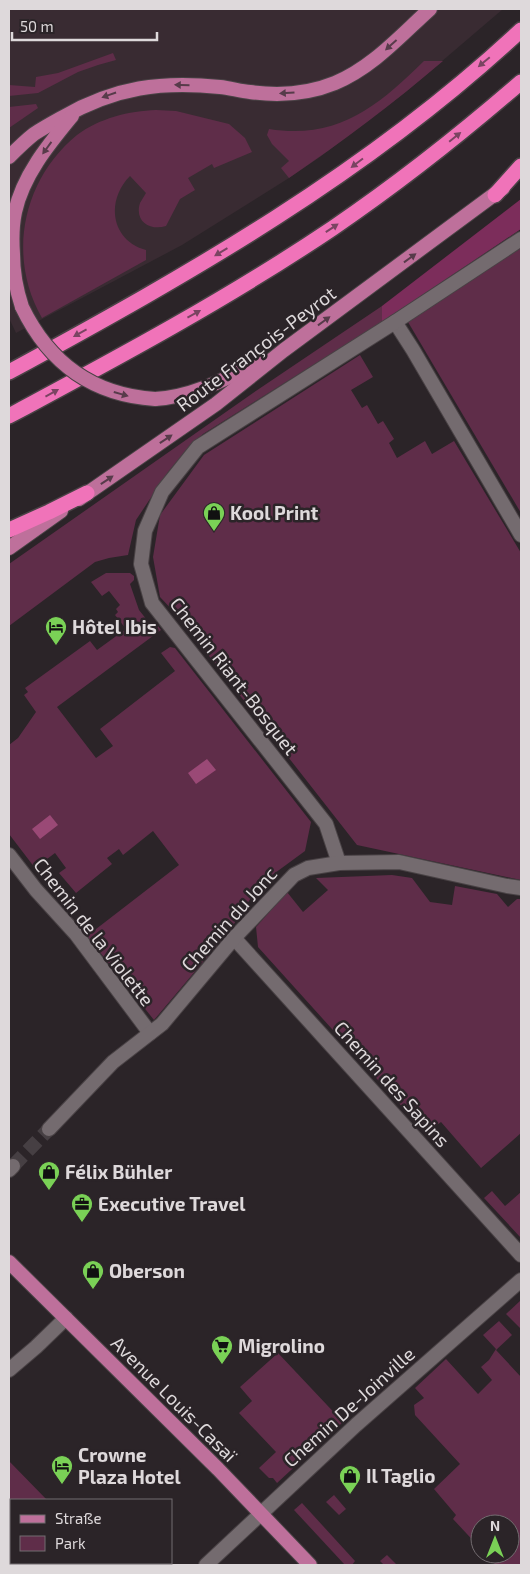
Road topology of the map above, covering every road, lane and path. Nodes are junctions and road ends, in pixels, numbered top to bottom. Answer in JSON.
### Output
{"nodes":[{"id":1,"x":430,"y":9,"type":"edge"},
{"id":2,"x":521,"y":30,"type":"edge"},
{"id":3,"x":521,"y":82,"type":"edge"},
{"id":4,"x":77,"y":109,"type":"junction"},
{"id":5,"x":9,"y":157,"type":"edge"},
{"id":6,"x":521,"y":166,"type":"edge"},
{"id":7,"x":521,"y":174,"type":"edge"},
{"id":8,"x":495,"y":195,"type":"junction"},
{"id":9,"x":521,"y":239,"type":"edge"},
{"id":10,"x":12,"y":283,"type":"edge"},
{"id":11,"x":395,"y":322,"type":"junction"},
{"id":12,"x":284,"y":350,"type":"junction"},
{"id":13,"x":9,"y":372,"type":"edge"},
{"id":14,"x":9,"y":416,"type":"edge"},
{"id":15,"x":87,"y":493,"type":"junction"},
{"id":16,"x":9,"y":530,"type":"edge"},
{"id":17,"x":521,"y":535,"type":"edge"},
{"id":18,"x":9,"y":548,"type":"edge"},
{"id":19,"x":9,"y":855,"type":"edge"},
{"id":20,"x":339,"y":863,"type":"junction"},
{"id":21,"x":521,"y":888,"type":"edge"},
{"id":22,"x":234,"y":938,"type":"junction"},
{"id":23,"x":150,"y":1033,"type":"junction"},
{"id":24,"x":49,"y":1129,"type":"tunnel mouth"},
{"id":25,"x":521,"y":1255,"type":"edge"},
{"id":26,"x":9,"y":1262,"type":"edge"},
{"id":27,"x":521,"y":1280,"type":"edge"},
{"id":28,"x":66,"y":1318,"type":"junction"},
{"id":29,"x":9,"y":1370,"type":"edge"},
{"id":30,"x":260,"y":1513,"type":"junction"},
{"id":31,"x":206,"y":1565,"type":"edge"},
{"id":32,"x":310,"y":1565,"type":"edge"}],
"edges":[{"from":1,"to":4,"type":"main road","one_way":true},
{"from":2,"to":13,"type":"highway","one_way":true},
{"from":14,"to":3,"type":"highway","one_way":true},
{"from":4,"to":5,"type":"main road"},
{"from":4,"to":10,"type":"main road","one_way":true},
{"from":6,"to":8,"type":"highway"},
{"from":7,"to":8,"type":"main road","name":"Route François-Peyrot"},
{"from":12,"to":8,"type":"main road","name":"Route François-Peyrot","one_way":true},
{"from":9,"to":11,"type":"street","name":"Chemin Riant-Bosquet"},
{"from":10,"to":12,"type":"main road","one_way":true,"bridge":true},
{"from":11,"to":17,"type":"street"},
{"from":11,"to":20,"type":"street","name":"Chemin Riant-Bosquet"},
{"from":15,"to":12,"type":"main road","name":"Route François-Peyrot","one_way":true},
{"from":15,"to":16,"type":"highway"},
{"from":15,"to":18,"type":"main road","name":"Route François-Peyrot"},
{"from":19,"to":23,"type":"street","name":"Chemin de la Violette"},
{"from":20,"to":21,"type":"street","name":"Chemin du Jonc"},
{"from":20,"to":22,"type":"street","name":"Chemin du Jonc"},
{"from":22,"to":23,"type":"street","name":"Chemin du Jonc"},
{"from":22,"to":25,"type":"street","name":"Chemin des Sapins"},
{"from":23,"to":24,"type":"street","name":"Chemin du Jonc"},
{"from":26,"to":28,"type":"main road","name":"Avenue Louis-Casaï"},
{"from":27,"to":30,"type":"street","name":"Chemin De-Joinville"},
{"from":28,"to":29,"type":"street"},
{"from":28,"to":30,"type":"main road","name":"Avenue Louis-Casaï"},
{"from":30,"to":31,"type":"street","name":"Chemin De-Joinville"},
{"from":30,"to":32,"type":"main road","name":"Avenue Louis-Casaï"}]}
